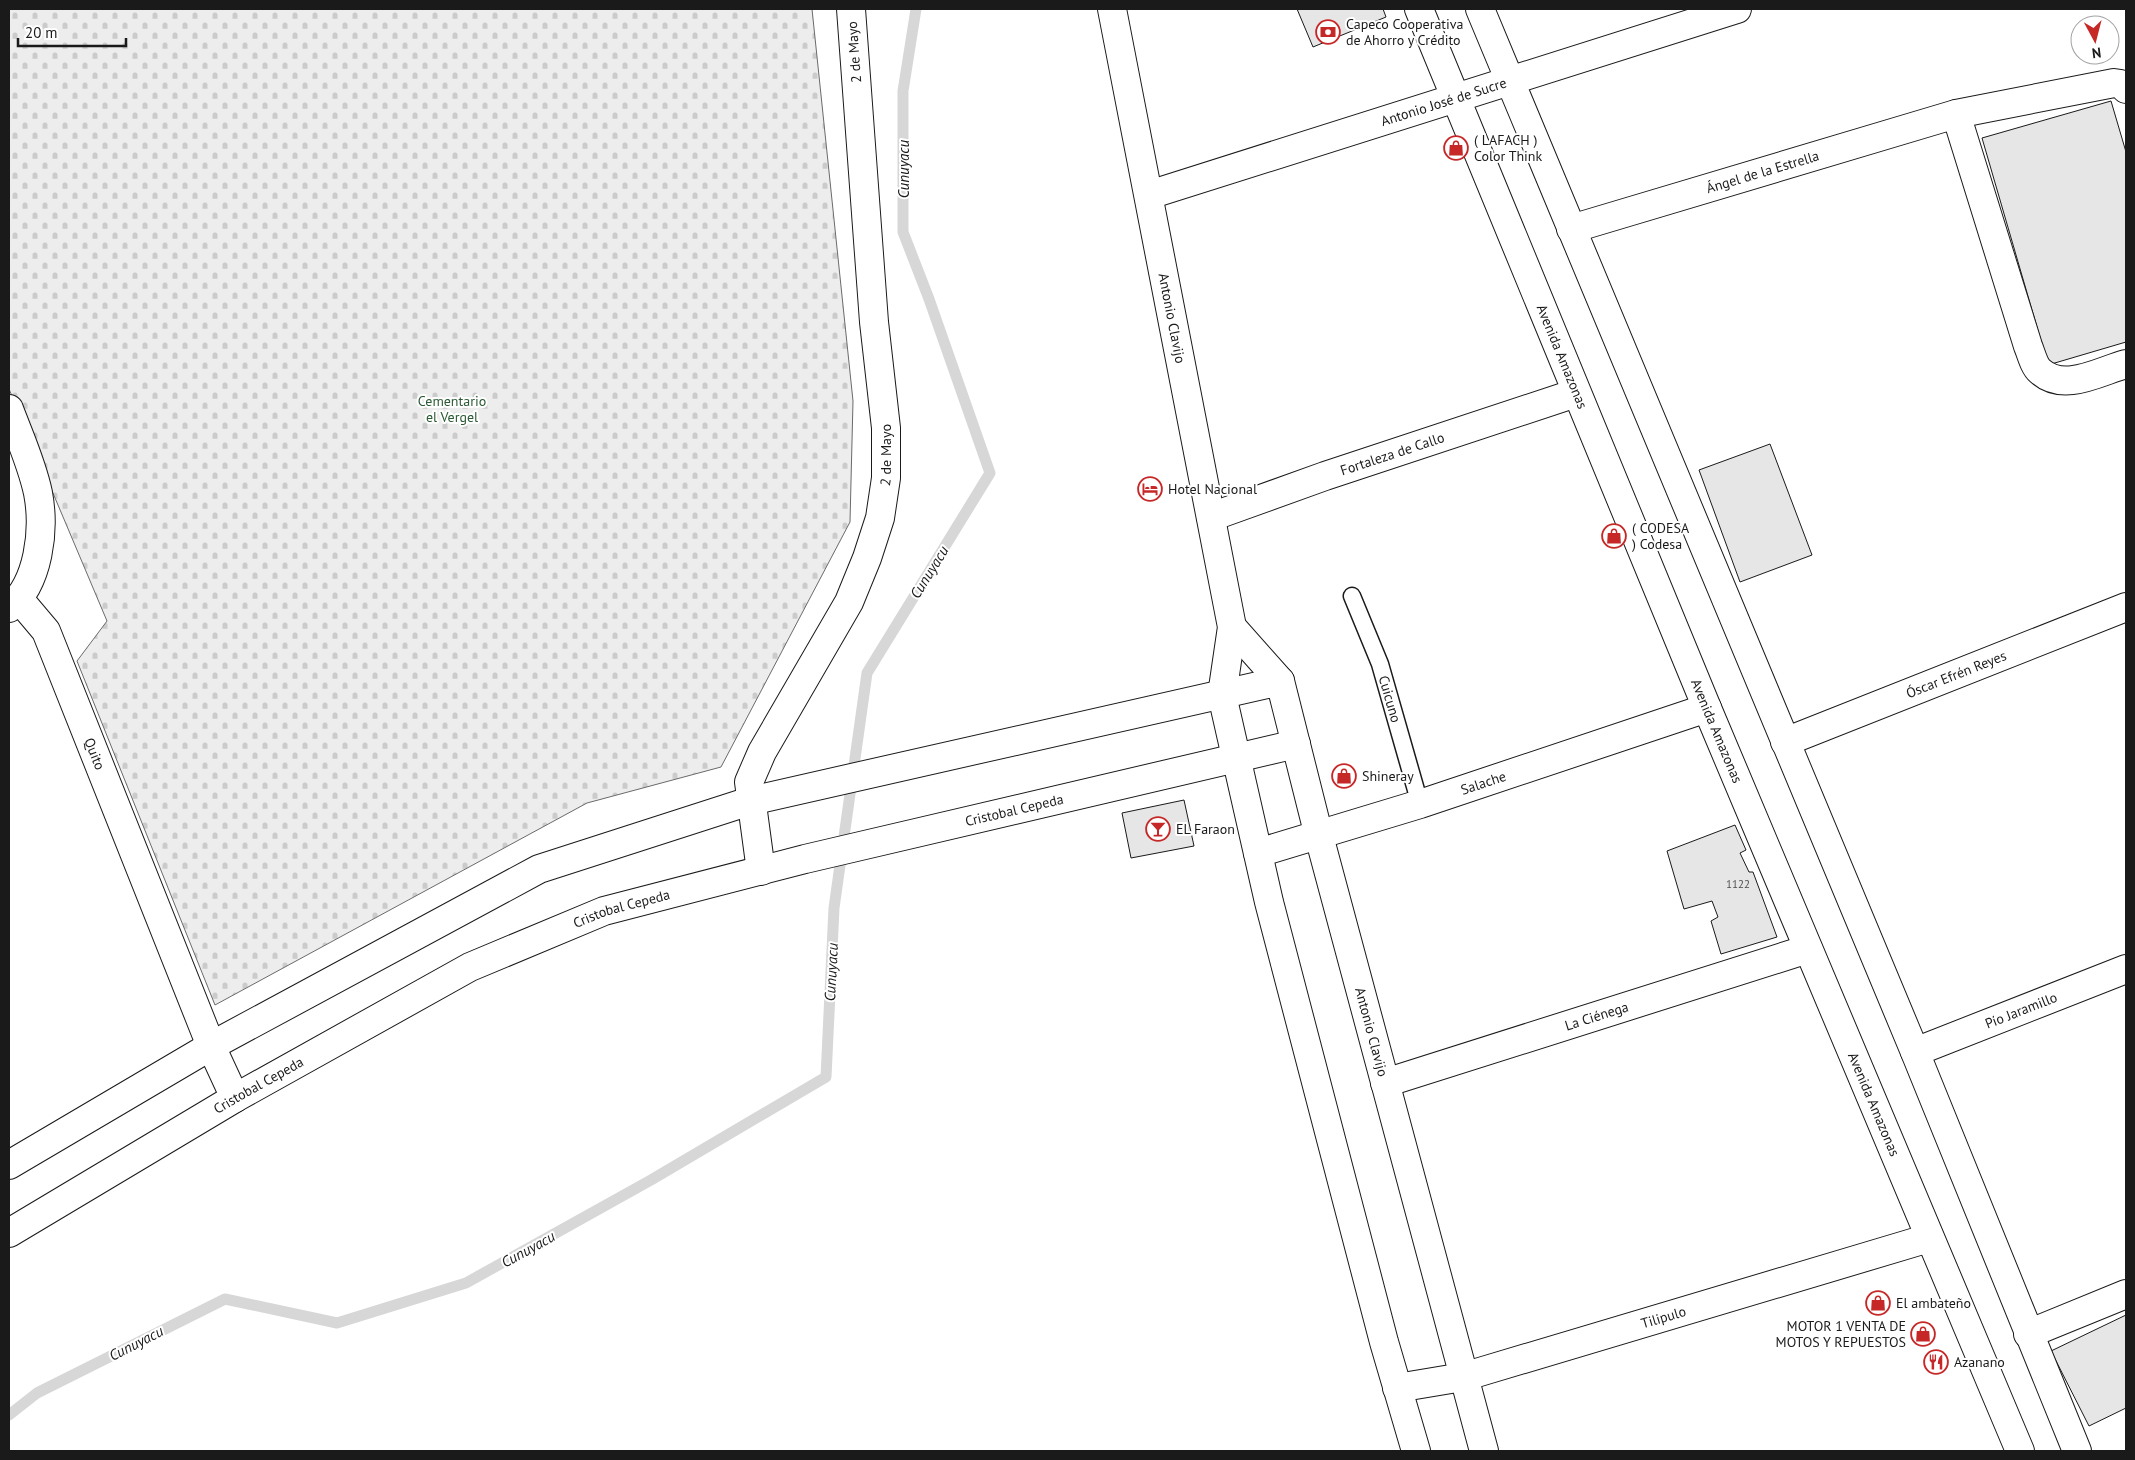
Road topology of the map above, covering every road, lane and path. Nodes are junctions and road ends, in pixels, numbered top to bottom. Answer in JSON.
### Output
{"nodes":[{"id":1,"x":851,"y":9,"type":"edge"},
{"id":2,"x":1112,"y":9,"type":"edge"},
{"id":3,"x":1419,"y":9,"type":"edge"},
{"id":4,"x":1480,"y":9,"type":"edge"},
{"id":5,"x":1737,"y":9,"type":"edge"},
{"id":6,"x":1510,"y":81,"type":"junction"},
{"id":7,"x":2126,"y":89,"type":"edge"},
{"id":8,"x":1458,"y":99,"type":"junction"},
{"id":9,"x":1956,"y":114,"type":"junction"},
{"id":10,"x":1149,"y":195,"type":"junction"},
{"id":11,"x":1571,"y":229,"type":"junction"},
{"id":12,"x":2126,"y":364,"type":"edge"},
{"id":13,"x":1576,"y":393,"type":"junction"},
{"id":14,"x":9,"y":409,"type":"edge"},
{"id":15,"x":1210,"y":517,"type":"junction"},
{"id":16,"x":1352,"y":596,"type":"dead end"},
{"id":17,"x":14,"y":604,"type":"edge"},
{"id":18,"x":2126,"y":607,"type":"edge"},
{"id":19,"x":1232,"y":627,"type":"junction"},
{"id":20,"x":1280,"y":681,"type":"junction"},
{"id":21,"x":1222,"y":695,"type":"junction"},
{"id":22,"x":1707,"y":708,"type":"junction"},
{"id":23,"x":1785,"y":742,"type":"junction"},
{"id":24,"x":1296,"y":744,"type":"junction"},
{"id":25,"x":1235,"y":758,"type":"junction"},
{"id":26,"x":750,"y":800,"type":"junction"},
{"id":27,"x":1420,"y":804,"type":"junction"},
{"id":28,"x":1319,"y":836,"type":"junction"},
{"id":29,"x":1258,"y":853,"type":"junction"},
{"id":30,"x":761,"y":871,"type":"junction"},
{"id":31,"x":1808,"y":949,"type":"junction"},
{"id":32,"x":2126,"y":969,"type":"edge"},
{"id":33,"x":211,"y":1046,"type":"junction"},
{"id":34,"x":1915,"y":1052,"type":"junction"},
{"id":35,"x":1385,"y":1083,"type":"junction"},
{"id":36,"x":235,"y":1098,"type":"junction"},
{"id":37,"x":9,"y":1165,"type":"edge"},
{"id":38,"x":9,"y":1233,"type":"edge"},
{"id":39,"x":1929,"y":1238,"type":"junction"},
{"id":40,"x":2126,"y":1294,"type":"edge"},
{"id":41,"x":2028,"y":1334,"type":"junction"},
{"id":42,"x":1464,"y":1377,"type":"junction"},
{"id":43,"x":1397,"y":1388,"type":"junction"},
{"id":44,"x":1416,"y":1451,"type":"edge"},
{"id":45,"x":1484,"y":1451,"type":"edge"},
{"id":46,"x":2020,"y":1451,"type":"edge"},
{"id":47,"x":2076,"y":1451,"type":"edge"}],
"edges":[{"from":1,"to":26,"type":"street","name":"2 de Mayo"},
{"from":2,"to":10,"type":"street","name":"Antonio Clavijo"},
{"from":3,"to":8,"type":"street","name":"Avenida Amazonas"},
{"from":4,"to":6,"type":"street"},
{"from":5,"to":6,"type":"street","name":"Antonio José de Sucre"},
{"from":6,"to":8,"type":"street","name":"Antonio José de Sucre"},
{"from":6,"to":11,"type":"street"},
{"from":7,"to":9,"type":"street","name":"Ángel de la Estrella"},
{"from":8,"to":10,"type":"street","name":"Antonio José de Sucre"},
{"from":8,"to":13,"type":"street","name":"Avenida Amazonas"},
{"from":9,"to":11,"type":"street","name":"Ángel de la Estrella"},
{"from":9,"to":12,"type":"street"},
{"from":10,"to":15,"type":"street","name":"Antonio Clavijo"},
{"from":11,"to":23,"type":"street"},
{"from":13,"to":15,"type":"street","name":"Fortaleza de Callo"},
{"from":13,"to":22,"type":"street","name":"Avenida Amazonas"},
{"from":14,"to":17,"type":"street","name":"Quito"},
{"from":15,"to":19,"type":"street","name":"Antonio Clavijo"},
{"from":16,"to":27,"type":"lane","name":"Cuicuno"},
{"from":17,"to":33,"type":"street","name":"Quito"},
{"from":18,"to":23,"type":"street","name":"Óscar Efrén Reyes"},
{"from":19,"to":20,"type":"street","name":"Antonio Clavijo"},
{"from":19,"to":21,"type":"street","name":"Antonio Clavijo"},
{"from":20,"to":21,"type":"street"},
{"from":20,"to":24,"type":"street","name":"Antonio Clavijo"},
{"from":21,"to":25,"type":"street","name":"Antonio Clavijo"},
{"from":21,"to":26,"type":"street"},
{"from":22,"to":27,"type":"street","name":"Salache"},
{"from":22,"to":31,"type":"street","name":"Avenida Amazonas"},
{"from":23,"to":34,"type":"street"},
{"from":24,"to":25,"type":"street","name":"Cristobal Cepeda"},
{"from":24,"to":28,"type":"street","name":"Antonio Clavijo"},
{"from":25,"to":29,"type":"street","name":"Antonio Clavijo"},
{"from":25,"to":30,"type":"street","name":"Cristobal Cepeda"},
{"from":26,"to":30,"type":"street","name":"2 de Mayo"},
{"from":26,"to":33,"type":"street"},
{"from":27,"to":28,"type":"street","name":"Salache"},
{"from":28,"to":29,"type":"street","name":"Salache"},
{"from":28,"to":35,"type":"street","name":"Antonio Clavijo"},
{"from":29,"to":43,"type":"street","name":"Antonio Clavijo"},
{"from":30,"to":36,"type":"street","name":"Cristobal Cepeda"},
{"from":31,"to":35,"type":"street","name":"La Ciénega"},
{"from":31,"to":39,"type":"street","name":"Avenida Amazonas"},
{"from":32,"to":34,"type":"street","name":"Pío Jaramillo"},
{"from":33,"to":36,"type":"street","name":"Quito"},
{"from":33,"to":37,"type":"street"},
{"from":34,"to":41,"type":"street"},
{"from":35,"to":42,"type":"street","name":"Antonio Clavijo"},
{"from":36,"to":38,"type":"street","name":"Cristobal Cepeda"},
{"from":39,"to":42,"type":"street","name":"Tilipulo"},
{"from":39,"to":46,"type":"street","name":"Avenida Amazonas"},
{"from":40,"to":41,"type":"street"},
{"from":41,"to":47,"type":"street"},
{"from":42,"to":43,"type":"street","name":"Tilipulo"},
{"from":42,"to":45,"type":"street","name":"Antonio Clavijo"},
{"from":43,"to":44,"type":"street","name":"Antonio Clavijo"}]}
